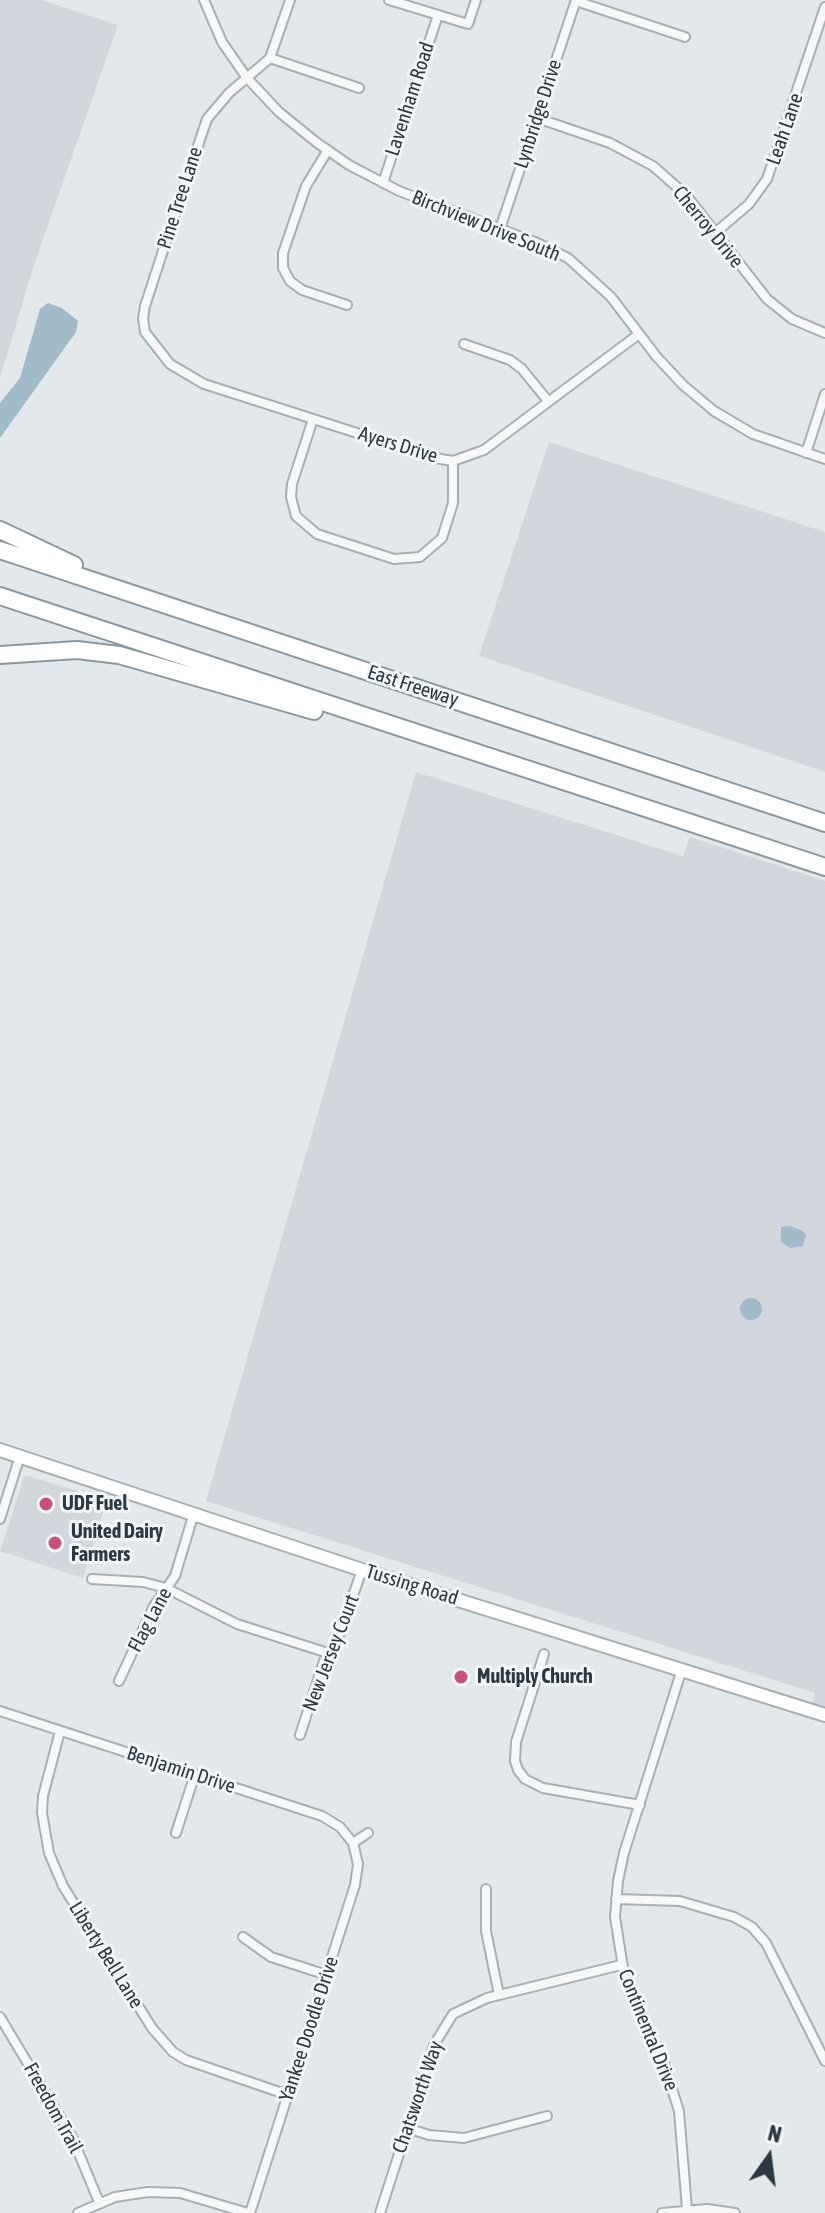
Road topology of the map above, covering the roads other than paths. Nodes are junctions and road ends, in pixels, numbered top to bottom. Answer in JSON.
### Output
{"nodes":[{"id":1,"x":204,"y":0,"type":"edge"},
{"id":2,"x":389,"y":0,"type":"edge"},
{"id":3,"x":476,"y":0,"type":"edge"},
{"id":4,"x":576,"y":0,"type":"edge"},
{"id":5,"x":288,"y":1,"type":"edge"},
{"id":6,"x":825,"y":7,"type":"edge"},
{"id":7,"x":438,"y":15,"type":"junction"},
{"id":8,"x":685,"y":37,"type":"dead end"},
{"id":9,"x":270,"y":58,"type":"junction"},
{"id":10,"x":247,"y":78,"type":"junction"},
{"id":11,"x":359,"y":88,"type":"dead end"},
{"id":12,"x":537,"y":118,"type":"junction"},
{"id":13,"x":328,"y":150,"type":"junction"},
{"id":14,"x":383,"y":183,"type":"junction"},
{"id":15,"x":500,"y":229,"type":"junction"},
{"id":16,"x":715,"y":233,"type":"junction"},
{"id":17,"x":347,"y":305,"type":"dead end"},
{"id":18,"x":145,"y":332,"type":"joint"},
{"id":19,"x":825,"y":333,"type":"edge"},
{"id":20,"x":639,"y":334,"type":"junction"},
{"id":21,"x":464,"y":344,"type":"dead end"},
{"id":22,"x":825,"y":394,"type":"edge"},
{"id":23,"x":548,"y":401,"type":"junction"},
{"id":24,"x":313,"y":419,"type":"junction"},
{"id":25,"x":806,"y":453,"type":"junction"},
{"id":26,"x":825,"y":459,"type":"edge"},
{"id":27,"x":453,"y":461,"type":"junction"},
{"id":28,"x":0,"y":530,"type":"edge"},
{"id":29,"x":0,"y":550,"type":"edge"},
{"id":30,"x":133,"y":594,"type":"junction"},
{"id":31,"x":0,"y":596,"type":"edge"},
{"id":32,"x":0,"y":655,"type":"edge"},
{"id":33,"x":586,"y":790,"type":"junction"},
{"id":34,"x":825,"y":823,"type":"edge"},
{"id":35,"x":825,"y":867,"type":"edge"},
{"id":36,"x":0,"y":1450,"type":"edge"},
{"id":37,"x":20,"y":1456,"type":"junction"},
{"id":38,"x":194,"y":1513,"type":"junction"},
{"id":39,"x":0,"y":1519,"type":"edge"},
{"id":40,"x":362,"y":1570,"type":"junction"},
{"id":41,"x":92,"y":1579,"type":"dead end"},
{"id":42,"x":166,"y":1588,"type":"junction"},
{"id":43,"x":328,"y":1653,"type":"junction"},
{"id":44,"x":544,"y":1654,"type":"dead end"},
{"id":45,"x":682,"y":1669,"type":"junction"},
{"id":46,"x":119,"y":1681,"type":"dead end"},
{"id":47,"x":0,"y":1711,"type":"edge"},
{"id":48,"x":825,"y":1715,"type":"edge"},
{"id":49,"x":60,"y":1731,"type":"junction"},
{"id":50,"x":300,"y":1735,"type":"dead end"},
{"id":51,"x":195,"y":1774,"type":"junction"},
{"id":52,"x":640,"y":1805,"type":"junction"},
{"id":53,"x":176,"y":1833,"type":"dead end"},
{"id":54,"x":368,"y":1833,"type":"dead end"},
{"id":55,"x":353,"y":1843,"type":"junction"},
{"id":56,"x":486,"y":1889,"type":"dead end"},
{"id":57,"x":616,"y":1899,"type":"junction"},
{"id":58,"x":243,"y":1937,"type":"dead end"},
{"id":59,"x":621,"y":1965,"type":"junction"},
{"id":60,"x":327,"y":1975,"type":"junction"},
{"id":61,"x":499,"y":1995,"type":"junction"},
{"id":62,"x":0,"y":2017,"type":"edge"},
{"id":63,"x":825,"y":2061,"type":"edge"},
{"id":64,"x":288,"y":2095,"type":"junction"},
{"id":65,"x":547,"y":2116,"type":"dead end"},
{"id":66,"x":407,"y":2128,"type":"junction"},
{"id":67,"x":99,"y":2202,"type":"junction"},
{"id":68,"x":687,"y":2209,"type":"junction"},
{"id":69,"x":78,"y":2213,"type":"edge"},
{"id":70,"x":249,"y":2213,"type":"edge"},
{"id":71,"x":380,"y":2213,"type":"edge"},
{"id":72,"x":662,"y":2213,"type":"edge"},
{"id":73,"x":735,"y":2213,"type":"edge"}],
"edges":[{"from":1,"to":10,"type":"street","name":"Birchview Drive South"},
{"from":2,"to":7,"type":"street"},
{"from":3,"to":7,"type":"street"},
{"from":4,"to":8,"type":"street"},
{"from":4,"to":12,"type":"street","name":"Lynbridge Drive"},
{"from":5,"to":9,"type":"street"},
{"from":6,"to":16,"type":"street","name":"Leah Lane"},
{"from":7,"to":14,"type":"street","name":"Lavenham Road"},
{"from":9,"to":10,"type":"street","name":"Pine Tree Lane"},
{"from":9,"to":11,"type":"street"},
{"from":10,"to":13,"type":"street","name":"Birchview Drive South"},
{"from":10,"to":18,"type":"street","name":"Pine Tree Lane"},
{"from":12,"to":15,"type":"street","name":"Lynbridge Drive"},
{"from":12,"to":16,"type":"street","name":"Cherroy Drive"},
{"from":13,"to":14,"type":"street","name":"Birchview Drive South"},
{"from":13,"to":17,"type":"street"},
{"from":14,"to":15,"type":"street","name":"Birchview Drive South"},
{"from":15,"to":20,"type":"street","name":"Birchview Drive South"},
{"from":16,"to":19,"type":"street","name":"Cherroy Drive"},
{"from":18,"to":24,"type":"street","name":"Ayers Drive"},
{"from":20,"to":23,"type":"street","name":"Ayers Drive"},
{"from":20,"to":25,"type":"street","name":"Birchview Drive South"},
{"from":21,"to":23,"type":"street"},
{"from":22,"to":25,"type":"street"},
{"from":23,"to":27,"type":"street","name":"Ayers Drive"},
{"from":24,"to":27,"type":"street","name":"Ayers Drive"},
{"from":24,"to":27,"type":"street"},
{"from":25,"to":26,"type":"street","name":"Birchview Drive South"},
{"from":28,"to":30,"type":"highway"},
{"from":29,"to":30,"type":"highway","name":"East Freeway"},
{"from":30,"to":34,"type":"highway","name":"East Freeway"},
{"from":31,"to":33,"type":"highway"},
{"from":32,"to":33,"type":"highway"},
{"from":33,"to":35,"type":"highway"},
{"from":36,"to":37,"type":"main road","name":"Tussing Road"},
{"from":37,"to":38,"type":"main road","name":"Tussing Road"},
{"from":37,"to":39,"type":"street"},
{"from":38,"to":40,"type":"main road","name":"Tussing Road"},
{"from":38,"to":42,"type":"street","name":"Flag Lane"},
{"from":40,"to":43,"type":"street","name":"New Jersey Court"},
{"from":40,"to":45,"type":"main road","name":"Tussing Road"},
{"from":41,"to":42,"type":"street"},
{"from":42,"to":43,"type":"street"},
{"from":42,"to":46,"type":"street","name":"Flag Lane"},
{"from":43,"to":50,"type":"street","name":"New Jersey Court"},
{"from":44,"to":52,"type":"street"},
{"from":45,"to":48,"type":"main road","name":"Tussing Road"},
{"from":45,"to":52,"type":"street","name":"Continental Drive"},
{"from":47,"to":49,"type":"street","name":"Benjamin Drive"},
{"from":49,"to":51,"type":"street","name":"Benjamin Drive"},
{"from":49,"to":64,"type":"street","name":"Liberty Bell Lane"},
{"from":51,"to":53,"type":"street"},
{"from":51,"to":55,"type":"street","name":"Benjamin Drive"},
{"from":52,"to":57,"type":"street","name":"Continental Drive"},
{"from":54,"to":55,"type":"street"},
{"from":55,"to":60,"type":"street","name":"Yankee Doodle Drive"},
{"from":56,"to":61,"type":"street"},
{"from":57,"to":59,"type":"street","name":"Continental Drive"},
{"from":57,"to":63,"type":"street"},
{"from":58,"to":60,"type":"street"},
{"from":59,"to":61,"type":"street","name":"Chatsworth Way"},
{"from":59,"to":68,"type":"street","name":"Continental Drive"},
{"from":60,"to":64,"type":"street","name":"Yankee Doodle Drive"},
{"from":61,"to":66,"type":"street","name":"Chatsworth Way"},
{"from":62,"to":67,"type":"street","name":"Freedom Trail"},
{"from":64,"to":70,"type":"street","name":"Yankee Doodle Drive"},
{"from":65,"to":66,"type":"street"},
{"from":66,"to":71,"type":"street","name":"Chatsworth Way"},
{"from":67,"to":69,"type":"street"},
{"from":67,"to":70,"type":"street"},
{"from":68,"to":72,"type":"street"},
{"from":68,"to":73,"type":"street"}]}
